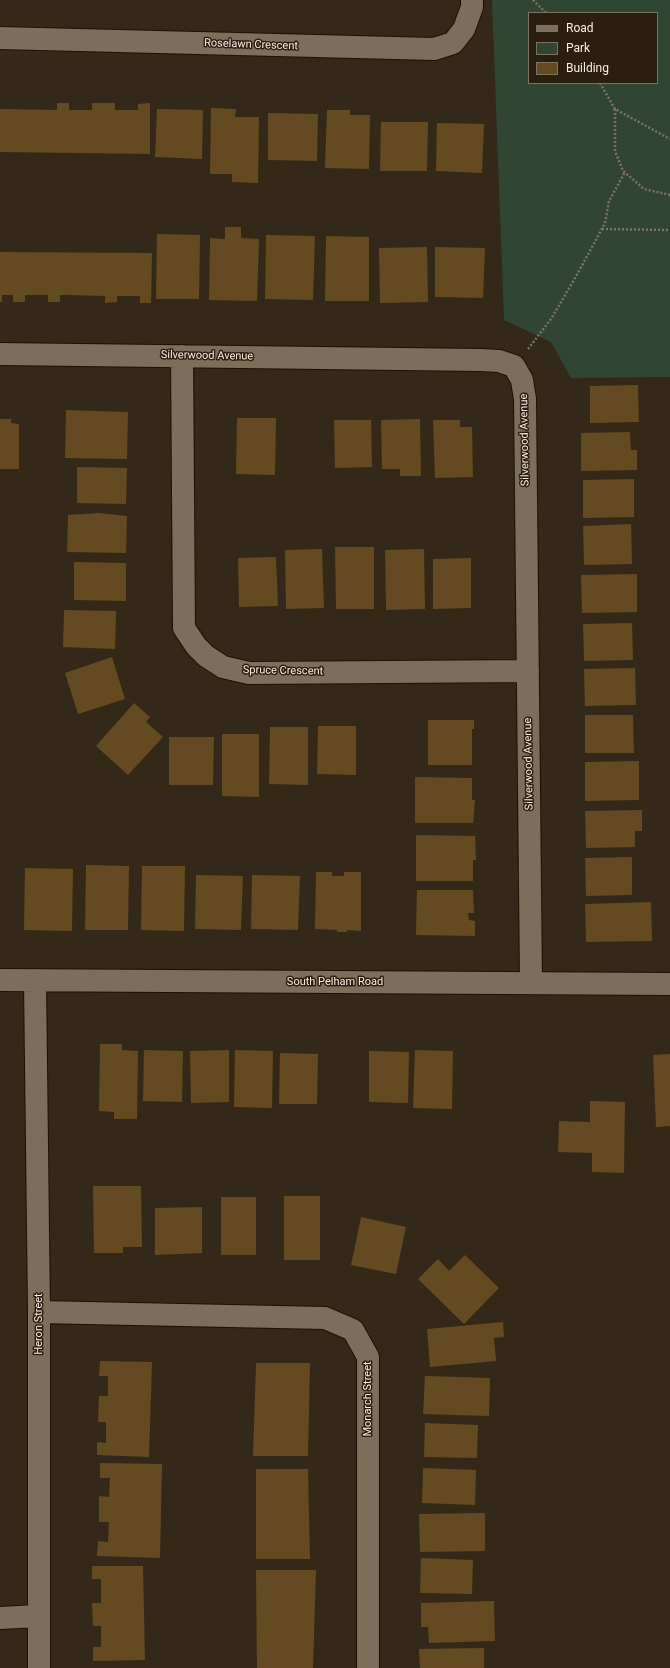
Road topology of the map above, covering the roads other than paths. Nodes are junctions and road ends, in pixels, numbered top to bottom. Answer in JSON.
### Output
{"nodes":[{"id":1,"x":472,"y":0,"type":"edge"},
{"id":2,"x":0,"y":38,"type":"edge"},
{"id":3,"x":0,"y":354,"type":"edge"},
{"id":4,"x":182,"y":356,"type":"junction"},
{"id":5,"x":528,"y":671,"type":"junction"},
{"id":6,"x":0,"y":980,"type":"edge"},
{"id":7,"x":35,"y":980,"type":"junction"},
{"id":8,"x":531,"y":983,"type":"junction"},
{"id":9,"x":670,"y":984,"type":"edge"},
{"id":10,"x":39,"y":1312,"type":"junction"},
{"id":11,"x":38,"y":1616,"type":"junction"},
{"id":12,"x":0,"y":1618,"type":"edge"},
{"id":13,"x":39,"y":1668,"type":"edge"},
{"id":14,"x":368,"y":1668,"type":"edge"}],
"edges":[{"from":1,"to":2,"type":"street","name":"Roselawn Crescent"},
{"from":3,"to":4,"type":"street","name":"Silverwood Avenue"},
{"from":4,"to":5,"type":"street","name":"Spruce Crescent"},
{"from":4,"to":5,"type":"street","name":"Silverwood Avenue"},
{"from":5,"to":8,"type":"street","name":"Silverwood Avenue"},
{"from":6,"to":7,"type":"street","name":"South Pelham Road"},
{"from":7,"to":8,"type":"street","name":"South Pelham Road"},
{"from":7,"to":10,"type":"street","name":"Heron Street"},
{"from":8,"to":9,"type":"street","name":"South Pelham Road"},
{"from":10,"to":11,"type":"street","name":"Heron Street"},
{"from":10,"to":14,"type":"street","name":"Monarch Street"},
{"from":11,"to":12,"type":"street"},
{"from":11,"to":13,"type":"street","name":"Heron Street"}]}
